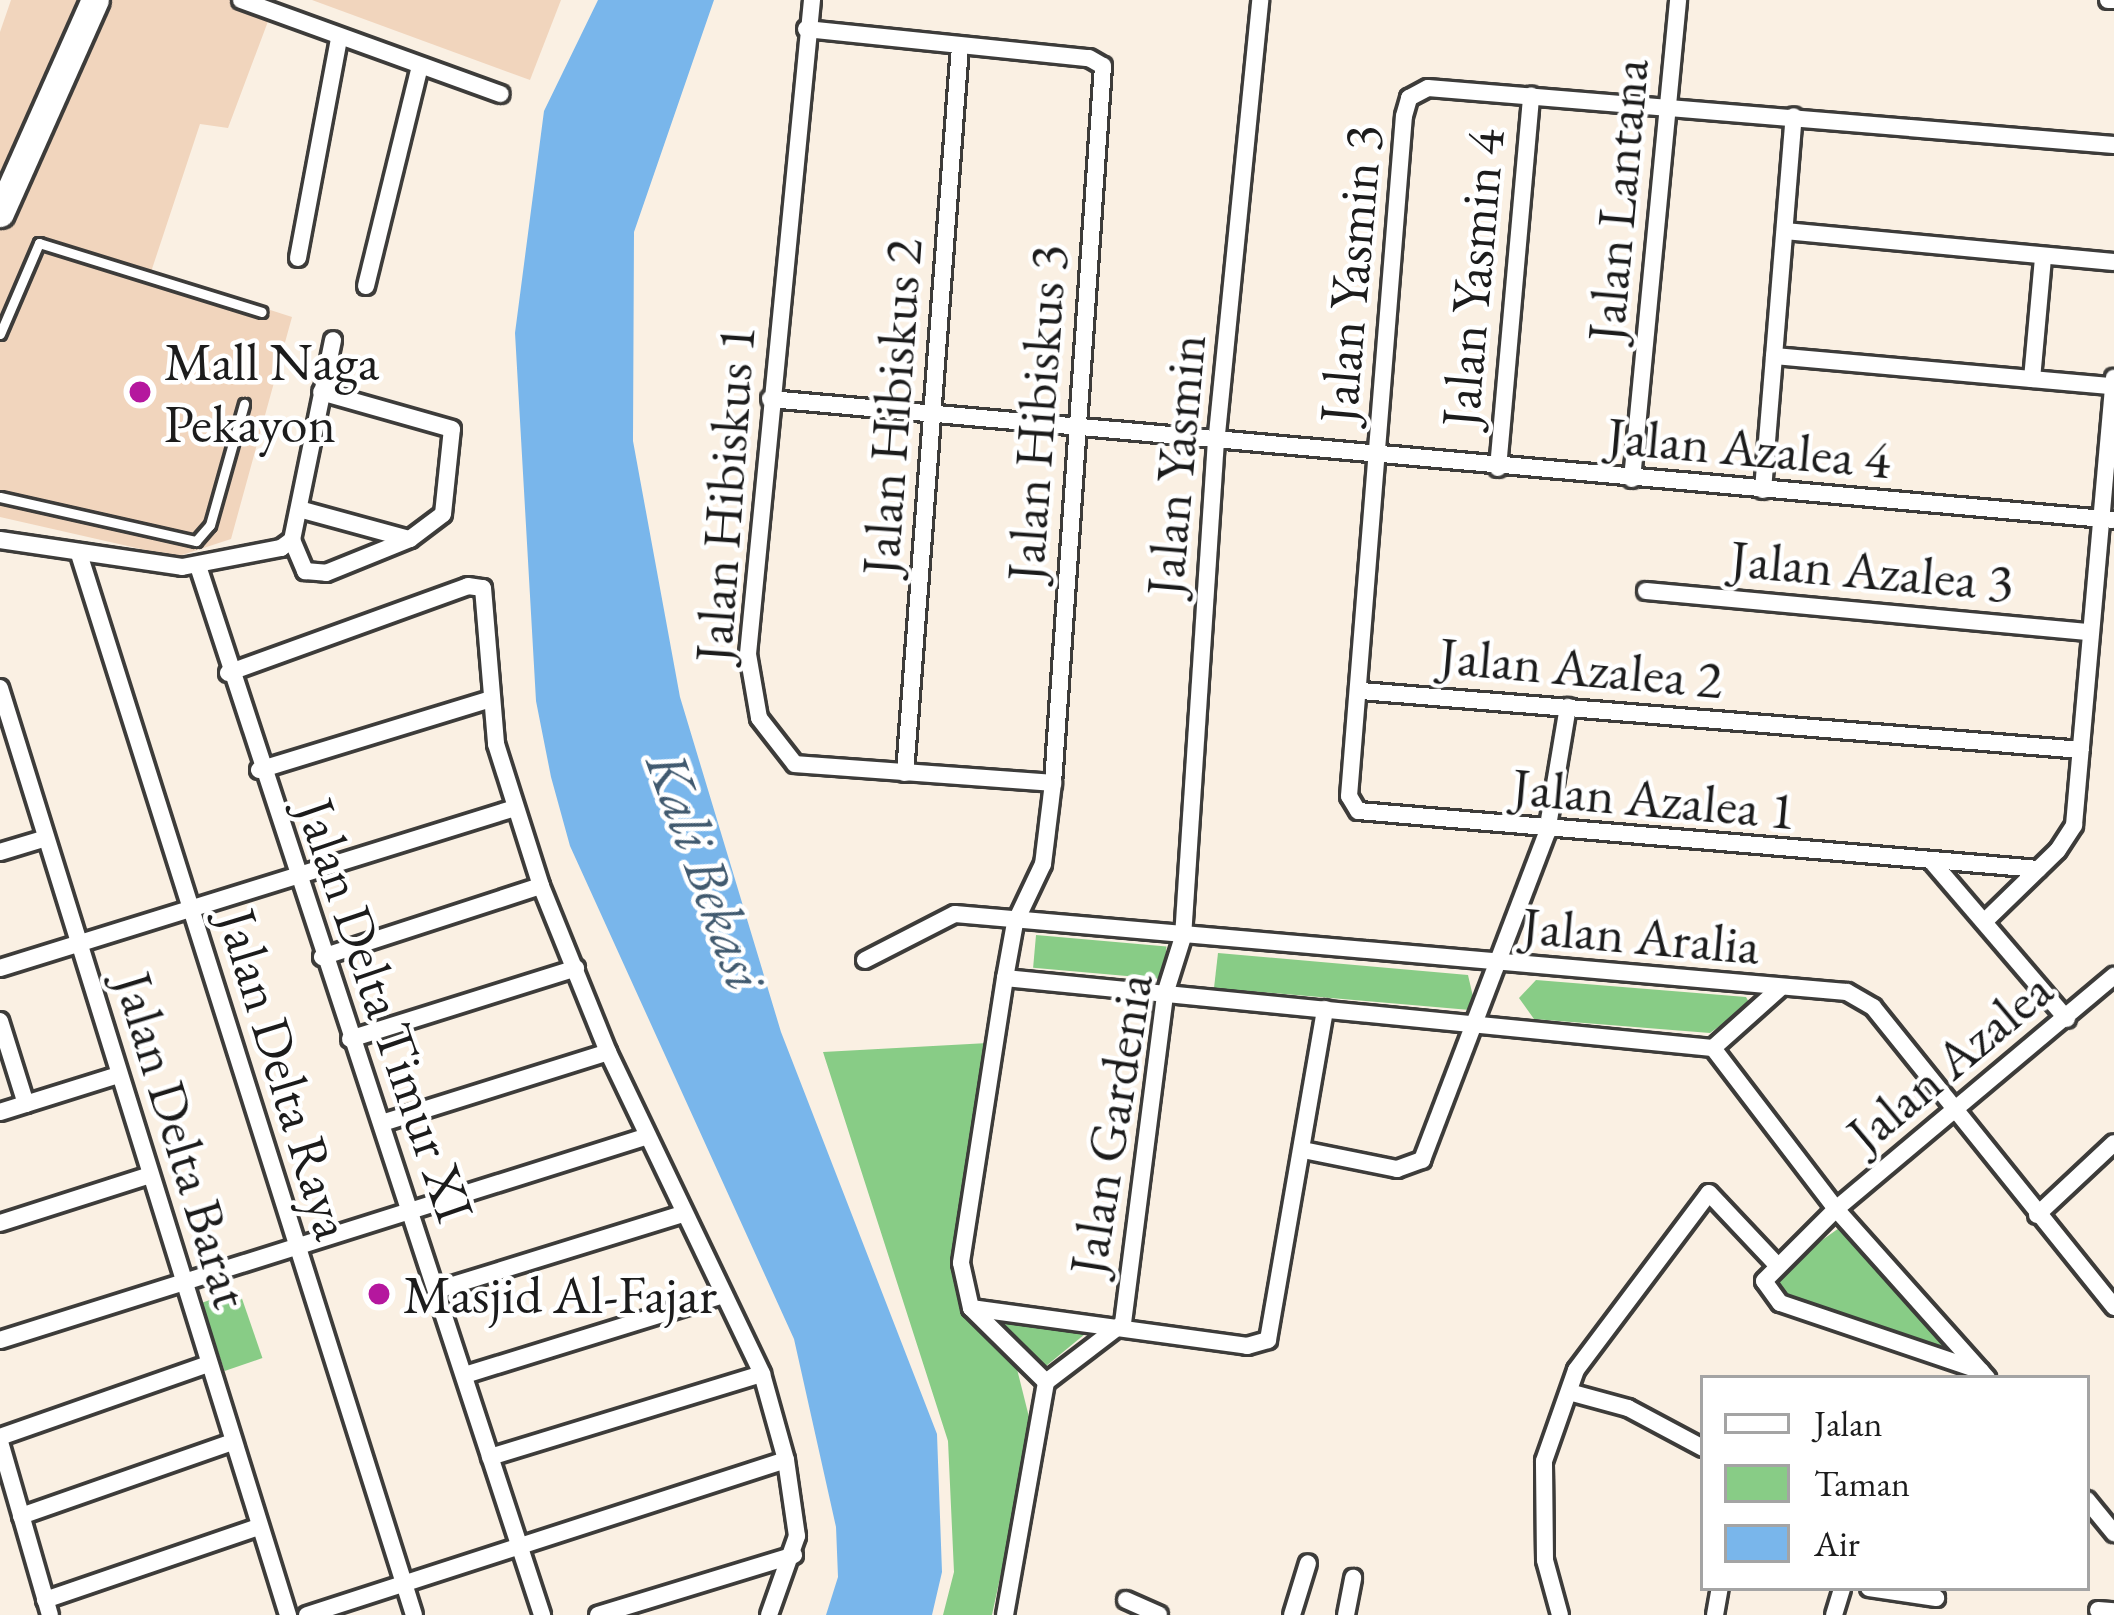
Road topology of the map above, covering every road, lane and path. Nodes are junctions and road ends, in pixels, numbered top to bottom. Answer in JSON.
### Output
{"nodes":[{"id":1,"x":95,"y":0,"type":"edge"},
{"id":2,"x":241,"y":0,"type":"edge"},
{"id":3,"x":812,"y":0,"type":"edge"},
{"id":4,"x":1260,"y":0,"type":"edge"},
{"id":5,"x":1678,"y":0,"type":"edge"},
{"id":6,"x":806,"y":29,"type":"junction"},
{"id":7,"x":339,"y":39,"type":"junction"},
{"id":8,"x":960,"y":47,"type":"junction"},
{"id":9,"x":419,"y":70,"type":"junction"},
{"id":10,"x":501,"y":94,"type":"dead end"},
{"id":11,"x":1531,"y":95,"type":"junction"},
{"id":12,"x":1669,"y":107,"type":"junction"},
{"id":13,"x":1794,"y":116,"type":"junction"},
{"id":14,"x":2114,"y":146,"type":"edge"},
{"id":15,"x":0,"y":213,"type":"edge"},
{"id":16,"x":1785,"y":231,"type":"junction"},
{"id":17,"x":2043,"y":257,"type":"junction"},
{"id":18,"x":298,"y":258,"type":"dead end"},
{"id":19,"x":2114,"y":262,"type":"edge"},
{"id":20,"x":366,"y":286,"type":"dead end"},
{"id":21,"x":262,"y":312,"type":"dead end"},
{"id":22,"x":4,"y":315,"type":"edge"},
{"id":23,"x":0,"y":334,"type":"edge"},
{"id":24,"x":333,"y":340,"type":"dead end"},
{"id":25,"x":1774,"y":356,"type":"junction"},
{"id":26,"x":2032,"y":379,"type":"junction"},
{"id":27,"x":2114,"y":382,"type":"edge"},
{"id":28,"x":320,"y":392,"type":"junction"},
{"id":29,"x":770,"y":399,"type":"junction"},
{"id":30,"x":244,"y":404,"type":"dead end"},
{"id":31,"x":933,"y":416,"type":"junction"},
{"id":32,"x":1076,"y":430,"type":"junction"},
{"id":33,"x":1216,"y":444,"type":"junction"},
{"id":34,"x":1376,"y":458,"type":"junction"},
{"id":35,"x":1498,"y":468,"type":"junction"},
{"id":36,"x":1632,"y":479,"type":"junction"},
{"id":37,"x":1763,"y":490,"type":"junction"},
{"id":38,"x":0,"y":497,"type":"edge"},
{"id":39,"x":299,"y":509,"type":"junction"},
{"id":40,"x":2106,"y":519,"type":"edge"},
{"id":41,"x":410,"y":539,"type":"junction"},
{"id":42,"x":0,"y":540,"type":"edge"},
{"id":43,"x":292,"y":540,"type":"junction"},
{"id":44,"x":80,"y":557,"type":"junction"},
{"id":45,"x":198,"y":566,"type":"junction"},
{"id":46,"x":1646,"y":591,"type":"dead end"},
{"id":47,"x":2090,"y":632,"type":"junction"},
{"id":48,"x":228,"y":673,"type":"junction"},
{"id":49,"x":0,"y":688,"type":"edge"},
{"id":50,"x":1361,"y":691,"type":"junction"},
{"id":51,"x":491,"y":699,"type":"junction"},
{"id":52,"x":1568,"y":707,"type":"junction"},
{"id":53,"x":2081,"y":750,"type":"junction"},
{"id":54,"x":260,"y":770,"type":"junction"},
{"id":55,"x":905,"y":772,"type":"junction"},
{"id":56,"x":1054,"y":783,"type":"junction"},
{"id":57,"x":515,"y":808,"type":"junction"},
{"id":58,"x":1366,"y":814,"type":"joint"},
{"id":59,"x":1547,"y":832,"type":"junction"},
{"id":60,"x":46,"y":838,"type":"junction"},
{"id":61,"x":0,"y":852,"type":"edge"},
{"id":62,"x":1934,"y":864,"type":"junction"},
{"id":63,"x":2038,"y":868,"type":"junction"},
{"id":64,"x":294,"y":873,"type":"junction"},
{"id":65,"x":541,"y":886,"type":"junction"},
{"id":66,"x":190,"y":908,"type":"junction"},
{"id":67,"x":1984,"y":922,"type":"junction"},
{"id":68,"x":1015,"y":923,"type":"junction"},
{"id":69,"x":1183,"y":937,"type":"junction"},
{"id":70,"x":79,"y":945,"type":"junction"},
{"id":71,"x":322,"y":957,"type":"junction"},
{"id":72,"x":865,"y":960,"type":"dead end"},
{"id":73,"x":1495,"y":964,"type":"junction"},
{"id":74,"x":0,"y":968,"type":"edge"},
{"id":75,"x":576,"y":968,"type":"junction"},
{"id":76,"x":2114,"y":976,"type":"edge"},
{"id":77,"x":1005,"y":978,"type":"junction"},
{"id":78,"x":1778,"y":988,"type":"junction"},
{"id":79,"x":1165,"y":994,"type":"junction"},
{"id":80,"x":1325,"y":1009,"type":"junction"},
{"id":81,"x":2066,"y":1019,"type":"junction"},
{"id":82,"x":0,"y":1022,"type":"edge"},
{"id":83,"x":1477,"y":1024,"type":"junction"},
{"id":84,"x":350,"y":1039,"type":"junction"},
{"id":85,"x":1713,"y":1048,"type":"junction"},
{"id":86,"x":608,"y":1052,"type":"junction"},
{"id":87,"x":115,"y":1076,"type":"junction"},
{"id":88,"x":26,"y":1104,"type":"junction"},
{"id":89,"x":0,"y":1112,"type":"edge"},
{"id":90,"x":1954,"y":1115,"type":"junction"},
{"id":91,"x":382,"y":1123,"type":"junction"},
{"id":92,"x":648,"y":1136,"type":"junction"},
{"id":93,"x":2114,"y":1143,"type":"edge"},
{"id":94,"x":1303,"y":1150,"type":"junction"},
{"id":95,"x":147,"y":1176,"type":"junction"},
{"id":96,"x":410,"y":1208,"type":"junction"},
{"id":97,"x":1836,"y":1209,"type":"junction"},
{"id":98,"x":682,"y":1214,"type":"junction"},
{"id":99,"x":2036,"y":1215,"type":"junction"},
{"id":100,"x":0,"y":1223,"type":"edge"},
{"id":101,"x":295,"y":1245,"type":"junction"},
{"id":102,"x":1776,"y":1264,"type":"junction"},
{"id":103,"x":181,"y":1280,"type":"junction"},
{"id":104,"x":437,"y":1290,"type":"junction"},
{"id":105,"x":724,"y":1295,"type":"junction"},
{"id":106,"x":971,"y":1307,"type":"junction"},
{"id":107,"x":2114,"y":1307,"type":"edge"},
{"id":108,"x":1123,"y":1323,"type":"junction"},
{"id":109,"x":0,"y":1340,"type":"edge"},
{"id":110,"x":209,"y":1364,"type":"junction"},
{"id":111,"x":465,"y":1375,"type":"junction"},
{"id":112,"x":762,"y":1375,"type":"junction"},
{"id":113,"x":1985,"y":1375,"type":"edge"},
{"id":114,"x":1046,"y":1382,"type":"junction"},
{"id":115,"x":1569,"y":1392,"type":"junction"},
{"id":116,"x":0,"y":1440,"type":"edge"},
{"id":117,"x":230,"y":1443,"type":"junction"},
{"id":118,"x":1700,"y":1446,"type":"edge"},
{"id":119,"x":490,"y":1457,"type":"junction"},
{"id":120,"x":786,"y":1460,"type":"junction"},
{"id":121,"x":2090,"y":1504,"type":"edge"},
{"id":122,"x":21,"y":1516,"type":"junction"},
{"id":123,"x":255,"y":1528,"type":"junction"},
{"id":124,"x":2114,"y":1534,"type":"edge"},
{"id":125,"x":518,"y":1549,"type":"junction"},
{"id":126,"x":794,"y":1555,"type":"junction"},
{"id":127,"x":1308,"y":1563,"type":"dead end"},
{"id":128,"x":1353,"y":1578,"type":"dead end"},
{"id":129,"x":402,"y":1583,"type":"junction"},
{"id":130,"x":1889,"y":1591,"type":"edge"},
{"id":131,"x":1936,"y":1598,"type":"dead end"},
{"id":132,"x":1126,"y":1600,"type":"dead end"},
{"id":133,"x":47,"y":1608,"type":"edge"},
{"id":134,"x":288,"y":1615,"type":"edge"},
{"id":135,"x":308,"y":1615,"type":"edge"},
{"id":136,"x":414,"y":1615,"type":"edge"},
{"id":137,"x":542,"y":1615,"type":"edge"},
{"id":138,"x":598,"y":1615,"type":"edge"},
{"id":139,"x":769,"y":1615,"type":"edge"},
{"id":140,"x":1005,"y":1615,"type":"edge"},
{"id":141,"x":1159,"y":1615,"type":"edge"},
{"id":142,"x":1292,"y":1615,"type":"edge"},
{"id":143,"x":1346,"y":1615,"type":"edge"},
{"id":144,"x":1561,"y":1615,"type":"edge"}],
"edges":[{"from":1,"to":15,"type":"main road"},
{"from":2,"to":7,"type":"street"},
{"from":3,"to":6,"type":"street","name":"Jalan Hibiskus 1"},
{"from":4,"to":33,"type":"street","name":"Jalan Yasmin"},
{"from":5,"to":12,"type":"street","name":"Jalan Lantana"},
{"from":6,"to":8,"type":"street"},
{"from":6,"to":29,"type":"street","name":"Jalan Hibiskus 1"},
{"from":7,"to":9,"type":"street"},
{"from":7,"to":18,"type":"street"},
{"from":8,"to":31,"type":"street","name":"Jalan Hibiskus 2"},
{"from":8,"to":32,"type":"street","name":"Jalan Hibiskus 3"},
{"from":9,"to":10,"type":"street"},
{"from":9,"to":20,"type":"street"},
{"from":11,"to":12,"type":"street"},
{"from":11,"to":34,"type":"street","name":"Jalan Yasmin 3"},
{"from":11,"to":35,"type":"street","name":"Jalan Yasmin 4"},
{"from":12,"to":13,"type":"street"},
{"from":12,"to":36,"type":"street","name":"Jalan Lantana"},
{"from":13,"to":14,"type":"street"},
{"from":13,"to":16,"type":"street"},
{"from":16,"to":17,"type":"street"},
{"from":16,"to":25,"type":"street"},
{"from":17,"to":19,"type":"street"},
{"from":17,"to":26,"type":"street"},
{"from":21,"to":22,"type":"lane"},
{"from":22,"to":23,"type":"lane"},
{"from":24,"to":28,"type":"street"},
{"from":25,"to":26,"type":"street"},
{"from":25,"to":37,"type":"street"},
{"from":26,"to":27,"type":"street"},
{"from":27,"to":40,"type":"street"},
{"from":28,"to":39,"type":"street"},
{"from":28,"to":41,"type":"street"},
{"from":29,"to":31,"type":"street","name":"Jalan Azalea 4"},
{"from":29,"to":55,"type":"street","name":"Jalan Hibiskus 1"},
{"from":30,"to":38,"type":"lane"},
{"from":31,"to":32,"type":"street","name":"Jalan Azalea 4"},
{"from":31,"to":55,"type":"street","name":"Jalan Hibiskus 2"},
{"from":32,"to":33,"type":"street","name":"Jalan Azalea 4"},
{"from":32,"to":56,"type":"street","name":"Jalan Hibiskus 3"},
{"from":33,"to":34,"type":"street","name":"Jalan Azalea 4"},
{"from":33,"to":69,"type":"street","name":"Jalan Yasmin"},
{"from":34,"to":35,"type":"street","name":"Jalan Azalea 4"},
{"from":34,"to":50,"type":"street","name":"Jalan Yasmin 3"},
{"from":35,"to":36,"type":"street","name":"Jalan Azalea 4"},
{"from":36,"to":37,"type":"street","name":"Jalan Azalea 4"},
{"from":37,"to":40,"type":"street","name":"Jalan Azalea 4"},
{"from":39,"to":41,"type":"street"},
{"from":39,"to":43,"type":"street"},
{"from":40,"to":47,"type":"street"},
{"from":41,"to":43,"type":"street"},
{"from":42,"to":44,"type":"street"},
{"from":43,"to":45,"type":"street"},
{"from":44,"to":45,"type":"street"},
{"from":44,"to":66,"type":"street","name":"Jalan Delta Raya"},
{"from":45,"to":48,"type":"street","name":"Jalan Delta Timur XI"},
{"from":46,"to":47,"type":"street","name":"Jalan Azalea 3"},
{"from":47,"to":53,"type":"street"},
{"from":48,"to":51,"type":"street"},
{"from":48,"to":54,"type":"street","name":"Jalan Delta Timur XI"},
{"from":49,"to":60,"type":"street","name":"Jalan Delta Barat"},
{"from":50,"to":52,"type":"street","name":"Jalan Azalea 2"},
{"from":50,"to":58,"type":"street","name":"Jalan Yasmin 3"},
{"from":51,"to":54,"type":"street"},
{"from":51,"to":57,"type":"street"},
{"from":52,"to":53,"type":"street","name":"Jalan Azalea 2"},
{"from":52,"to":59,"type":"street"},
{"from":53,"to":63,"type":"street"},
{"from":54,"to":64,"type":"street","name":"Jalan Delta Timur XI"},
{"from":55,"to":56,"type":"street","name":"Jalan Hibiskus 1"},
{"from":56,"to":68,"type":"street","name":"Jalan Hibiskus 3"},
{"from":57,"to":64,"type":"street"},
{"from":57,"to":65,"type":"street"},
{"from":58,"to":59,"type":"street","name":"Jalan Azalea 1"},
{"from":59,"to":62,"type":"street","name":"Jalan Azalea 1"},
{"from":59,"to":73,"type":"street"},
{"from":60,"to":61,"type":"street"},
{"from":60,"to":70,"type":"street","name":"Jalan Delta Barat"},
{"from":62,"to":63,"type":"street","name":"Jalan Azalea 1"},
{"from":62,"to":67,"type":"street"},
{"from":63,"to":67,"type":"street"},
{"from":64,"to":66,"type":"street"},
{"from":64,"to":71,"type":"street","name":"Jalan Delta Timur XI"},
{"from":65,"to":71,"type":"street"},
{"from":65,"to":75,"type":"street"},
{"from":66,"to":70,"type":"street"},
{"from":66,"to":101,"type":"street","name":"Jalan Delta Raya"},
{"from":67,"to":81,"type":"street"},
{"from":68,"to":69,"type":"street","name":"Jalan Aralia"},
{"from":68,"to":72,"type":"street","name":"Jalan Aralia"},
{"from":68,"to":77,"type":"street","name":"Jalan Hibiskus 3"},
{"from":69,"to":73,"type":"street","name":"Jalan Aralia"},
{"from":69,"to":79,"type":"street","name":"Jalan Gardenia"},
{"from":70,"to":74,"type":"street"},
{"from":70,"to":87,"type":"street","name":"Jalan Delta Barat"},
{"from":71,"to":84,"type":"street","name":"Jalan Delta Timur XI"},
{"from":73,"to":78,"type":"street","name":"Jalan Aralia"},
{"from":73,"to":83,"type":"street"},
{"from":75,"to":84,"type":"street"},
{"from":75,"to":86,"type":"street"},
{"from":76,"to":81,"type":"street","name":"Jalan Azalea"},
{"from":77,"to":79,"type":"street","name":"Jalan Aralia"},
{"from":77,"to":106,"type":"street","name":"Jalan Hibiskus 3"},
{"from":78,"to":85,"type":"street"},
{"from":78,"to":90,"type":"street","name":"Jalan Aralia"},
{"from":79,"to":80,"type":"street","name":"Jalan Aralia"},
{"from":79,"to":108,"type":"street","name":"Jalan Gardenia"},
{"from":80,"to":83,"type":"street","name":"Jalan Aralia"},
{"from":80,"to":94,"type":"street"},
{"from":81,"to":90,"type":"street","name":"Jalan Azalea"},
{"from":82,"to":88,"type":"street"},
{"from":83,"to":85,"type":"street","name":"Jalan Aralia"},
{"from":83,"to":94,"type":"street"},
{"from":84,"to":91,"type":"street","name":"Jalan Delta Timur XI"},
{"from":85,"to":97,"type":"street","name":"Jalan Aralia"},
{"from":86,"to":91,"type":"street"},
{"from":86,"to":92,"type":"street"},
{"from":87,"to":88,"type":"street"},
{"from":87,"to":95,"type":"street","name":"Jalan Delta Barat"},
{"from":88,"to":89,"type":"street"},
{"from":90,"to":97,"type":"street","name":"Jalan Azalea"},
{"from":90,"to":99,"type":"street","name":"Jalan Aralia"},
{"from":91,"to":96,"type":"street","name":"Jalan Delta Timur XI"},
{"from":92,"to":96,"type":"street"},
{"from":92,"to":98,"type":"street"},
{"from":93,"to":99,"type":"street"},
{"from":94,"to":108,"type":"street"},
{"from":95,"to":100,"type":"street"},
{"from":95,"to":103,"type":"street","name":"Jalan Delta Barat"},
{"from":96,"to":101,"type":"street"},
{"from":96,"to":104,"type":"street","name":"Jalan Delta Timur XI"},
{"from":97,"to":102,"type":"street","name":"Jalan Azalea"},
{"from":97,"to":113,"type":"street","name":"Jalan Aralia"},
{"from":98,"to":104,"type":"street"},
{"from":98,"to":105,"type":"street"},
{"from":99,"to":107,"type":"street","name":"Jalan Aralia"},
{"from":101,"to":103,"type":"street"},
{"from":101,"to":129,"type":"street","name":"Jalan Delta Raya"},
{"from":102,"to":113,"type":"street"},
{"from":102,"to":115,"type":"street"},
{"from":103,"to":109,"type":"street"},
{"from":103,"to":110,"type":"street","name":"Jalan Delta Barat"},
{"from":104,"to":111,"type":"street","name":"Jalan Delta Timur XI"},
{"from":105,"to":111,"type":"street"},
{"from":105,"to":112,"type":"street"},
{"from":106,"to":108,"type":"street"},
{"from":106,"to":114,"type":"street"},
{"from":108,"to":114,"type":"street"},
{"from":110,"to":116,"type":"street"},
{"from":110,"to":117,"type":"street","name":"Jalan Delta Barat"},
{"from":111,"to":119,"type":"street","name":"Jalan Delta Timur XI"},
{"from":112,"to":119,"type":"street"},
{"from":112,"to":120,"type":"street"},
{"from":114,"to":140,"type":"street"},
{"from":115,"to":118,"type":"street"},
{"from":115,"to":144,"type":"street"},
{"from":116,"to":122,"type":"street"},
{"from":117,"to":122,"type":"street"},
{"from":117,"to":123,"type":"street","name":"Jalan Delta Barat"},
{"from":119,"to":125,"type":"street","name":"Jalan Delta Timur XI"},
{"from":120,"to":125,"type":"street"},
{"from":120,"to":126,"type":"street"},
{"from":121,"to":124,"type":"street"},
{"from":122,"to":133,"type":"street"},
{"from":123,"to":133,"type":"street"},
{"from":123,"to":134,"type":"street","name":"Jalan Delta Barat"},
{"from":125,"to":129,"type":"street"},
{"from":125,"to":137,"type":"street","name":"Jalan Delta Timur XI"},
{"from":126,"to":138,"type":"street"},
{"from":126,"to":139,"type":"street"},
{"from":127,"to":142,"type":"street"},
{"from":128,"to":143,"type":"street"},
{"from":129,"to":135,"type":"street"},
{"from":129,"to":136,"type":"street","name":"Jalan Delta Raya"},
{"from":130,"to":131,"type":"street"},
{"from":132,"to":141,"type":"street"}]}
